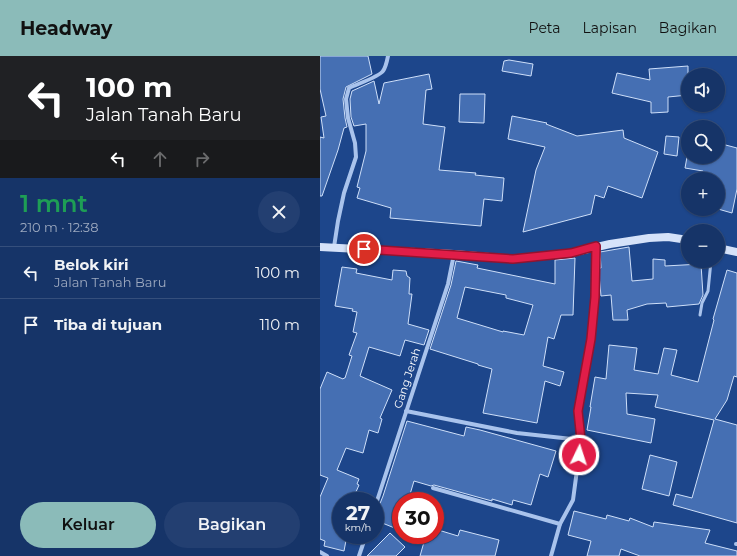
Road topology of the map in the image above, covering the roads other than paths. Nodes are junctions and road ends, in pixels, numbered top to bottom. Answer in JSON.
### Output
{"nodes":[{"id":1,"x":388,"y":56,"type":"edge"},
{"id":2,"x":681,"y":239,"type":"edge"},
{"id":3,"x":335,"y":243,"type":"junction"},
{"id":4,"x":596,"y":246,"type":"junction"},
{"id":5,"x":320,"y":247,"type":"edge"},
{"id":6,"x":725,"y":249,"type":"edge"},
{"id":7,"x":737,"y":252,"type":"edge"},
{"id":8,"x":454,"y":254,"type":"junction"},
{"id":9,"x":710,"y":268,"type":"edge"},
{"id":10,"x":700,"y":314,"type":"dead end"},
{"id":11,"x":406,"y":411,"type":"junction"},
{"id":12,"x":581,"y":440,"type":"junction"},
{"id":13,"x":433,"y":488,"type":"dead end"},
{"id":14,"x":380,"y":492,"type":"edge"},
{"id":15,"x":560,"y":524,"type":"junction"},
{"id":16,"x":363,"y":544,"type":"edge"},
{"id":17,"x":320,"y":552,"type":"edge"},
{"id":18,"x":327,"y":556,"type":"edge"},
{"id":19,"x":359,"y":556,"type":"edge"},
{"id":20,"x":551,"y":556,"type":"edge"}],
"edges":[{"from":1,"to":3,"type":"street"},
{"from":2,"to":4,"type":"main road"},
{"from":3,"to":5,"type":"main road"},
{"from":3,"to":8,"type":"main road"},
{"from":4,"to":8,"type":"main road"},
{"from":4,"to":12,"type":"street"},
{"from":6,"to":7,"type":"main road"},
{"from":8,"to":11,"type":"street","name":"Gang Jerah"},
{"from":9,"to":10,"type":"lane"},
{"from":11,"to":12,"type":"street"},
{"from":11,"to":14,"type":"street","name":"Gang Jerah"},
{"from":12,"to":15,"type":"street"},
{"from":13,"to":15,"type":"street"},
{"from":15,"to":20,"type":"street"},
{"from":16,"to":19,"type":"street"},
{"from":17,"to":18,"type":"street"}]}
